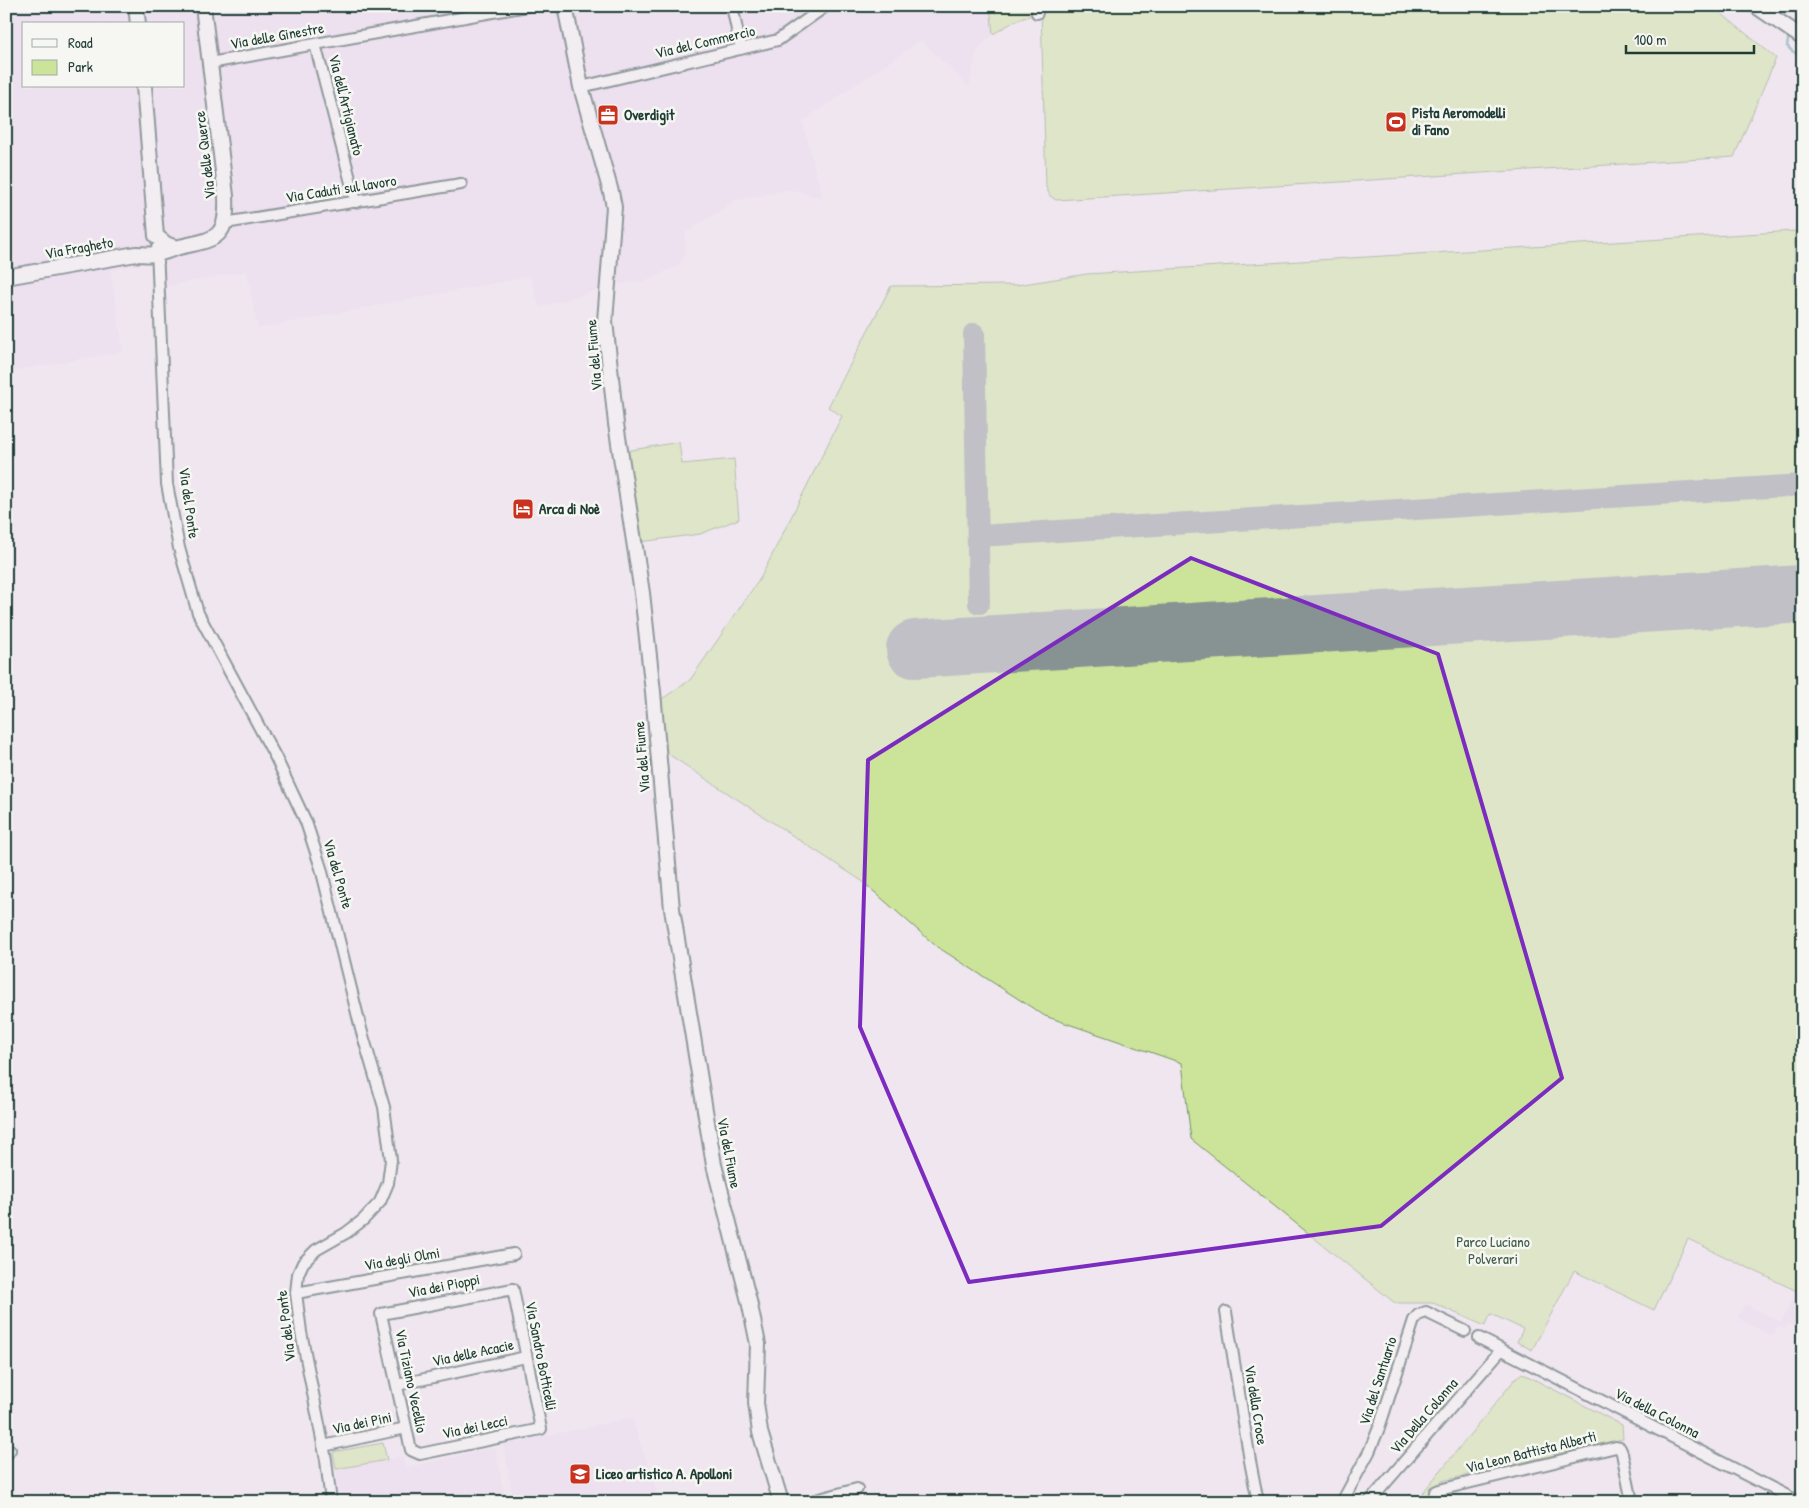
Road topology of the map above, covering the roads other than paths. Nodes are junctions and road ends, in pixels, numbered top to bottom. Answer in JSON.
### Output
{"nodes":[{"id":1,"x":136,"y":6,"type":"edge"},
{"id":2,"x":204,"y":6,"type":"edge"},
{"id":3,"x":527,"y":6,"type":"edge"},
{"id":4,"x":565,"y":6,"type":"edge"},
{"id":5,"x":732,"y":6,"type":"edge"},
{"id":6,"x":826,"y":6,"type":"edge"},
{"id":7,"x":1756,"y":6,"type":"edge"},
{"id":8,"x":138,"y":22,"type":"edge"},
{"id":9,"x":1802,"y":38,"type":"edge"},
{"id":10,"x":315,"y":44,"type":"junction"},
{"id":11,"x":741,"y":49,"type":"junction"},
{"id":12,"x":210,"y":63,"type":"junction"},
{"id":13,"x":581,"y":87,"type":"junction"},
{"id":14,"x":144,"y":88,"type":"edge"},
{"id":15,"x":461,"y":184,"type":"dead end"},
{"id":16,"x":356,"y":202,"type":"junction"},
{"id":17,"x":226,"y":223,"type":"junction"},
{"id":18,"x":156,"y":236,"type":"junction"},
{"id":19,"x":176,"y":248,"type":"junction"},
{"id":20,"x":136,"y":254,"type":"junction"},
{"id":21,"x":157,"y":254,"type":"junction"},
{"id":22,"x":6,"y":277,"type":"edge"},
{"id":23,"x":514,"y":1254,"type":"dead end"},
{"id":24,"x":513,"y":1289,"type":"joint"},
{"id":25,"x":296,"y":1293,"type":"junction"},
{"id":26,"x":1226,"y":1312,"type":"dead end"},
{"id":27,"x":382,"y":1314,"type":"joint"},
{"id":28,"x":1465,"y":1331,"type":"dead end"},
{"id":29,"x":1479,"y":1338,"type":"dead end"},
{"id":30,"x":1501,"y":1350,"type":"junction"},
{"id":31,"x":526,"y":1357,"type":"junction"},
{"id":32,"x":397,"y":1385,"type":"junction"},
{"id":33,"x":406,"y":1428,"type":"junction"},
{"id":34,"x":540,"y":1429,"type":"joint"},
{"id":35,"x":323,"y":1446,"type":"junction"},
{"id":36,"x":415,"y":1453,"type":"joint"},
{"id":37,"x":857,"y":1489,"type":"dead end"},
{"id":38,"x":331,"y":1502,"type":"edge"},
{"id":39,"x":782,"y":1502,"type":"edge"},
{"id":40,"x":808,"y":1502,"type":"edge"},
{"id":41,"x":1258,"y":1502,"type":"edge"},
{"id":42,"x":1342,"y":1502,"type":"edge"},
{"id":43,"x":1369,"y":1502,"type":"edge"},
{"id":44,"x":1434,"y":1502,"type":"edge"},
{"id":45,"x":1632,"y":1502,"type":"edge"},
{"id":46,"x":1799,"y":1502,"type":"edge"}],
"edges":[{"from":1,"to":8,"type":"street"},
{"from":2,"to":12,"type":"street","name":"Via delle Querce"},
{"from":3,"to":10,"type":"street","name":"Via delle Ginestre"},
{"from":4,"to":13,"type":"street","name":"Via del Fiume"},
{"from":5,"to":11,"type":"street"},
{"from":6,"to":11,"type":"street","name":"Via del Commercio"},
{"from":7,"to":9,"type":"street"},
{"from":10,"to":12,"type":"street","name":"Via delle Ginestre"},
{"from":10,"to":16,"type":"street","name":"Via dell'Artigianato"},
{"from":11,"to":13,"type":"street","name":"Via del Commercio"},
{"from":12,"to":17,"type":"street","name":"Via delle Querce"},
{"from":13,"to":39,"type":"street","name":"Via del Fiume"},
{"from":14,"to":18,"type":"street","name":"Via del Ponte"},
{"from":15,"to":16,"type":"street","name":"Via Caduti sul lavoro"},
{"from":16,"to":17,"type":"street","name":"Via Caduti sul lavoro"},
{"from":17,"to":19,"type":"street"},
{"from":18,"to":19,"type":"street"},
{"from":18,"to":20,"type":"street"},
{"from":18,"to":21,"type":"street","name":"Via del Ponte"},
{"from":19,"to":21,"type":"street"},
{"from":20,"to":21,"type":"street","name":"Via Fragheto"},
{"from":20,"to":22,"type":"street","name":"Via Fragheto"},
{"from":21,"to":25,"type":"street","name":"Via del Ponte"},
{"from":23,"to":25,"type":"street","name":"Via degli Olmi"},
{"from":24,"to":27,"type":"street","name":"Via dei Pioppi"},
{"from":24,"to":31,"type":"street","name":"Via Sandro Botticelli"},
{"from":25,"to":35,"type":"street","name":"Via del Ponte"},
{"from":26,"to":41,"type":"street","name":"Via della Croce"},
{"from":27,"to":32,"type":"street","name":"Via Tiziano Vecellio"},
{"from":28,"to":42,"type":"street","name":"Via del Santuario"},
{"from":29,"to":30,"type":"street","name":"Via della Colonna"},
{"from":30,"to":43,"type":"street","name":"Via Della Colonna"},
{"from":30,"to":46,"type":"street","name":"Via della Colonna"},
{"from":31,"to":32,"type":"street","name":"Via delle Acacie"},
{"from":31,"to":34,"type":"street","name":"Via Sandro Botticelli"},
{"from":32,"to":33,"type":"street","name":"Via Tiziano Vecellio"},
{"from":33,"to":35,"type":"street","name":"Via dei Pini"},
{"from":33,"to":36,"type":"street","name":"Via Tiziano Vecellio"},
{"from":34,"to":36,"type":"street","name":"Via dei Lecci"},
{"from":35,"to":38,"type":"street","name":"Via del Ponte"},
{"from":37,"to":40,"type":"street"},
{"from":44,"to":45,"type":"street","name":"Via Leon Battista Alberti"}]}
